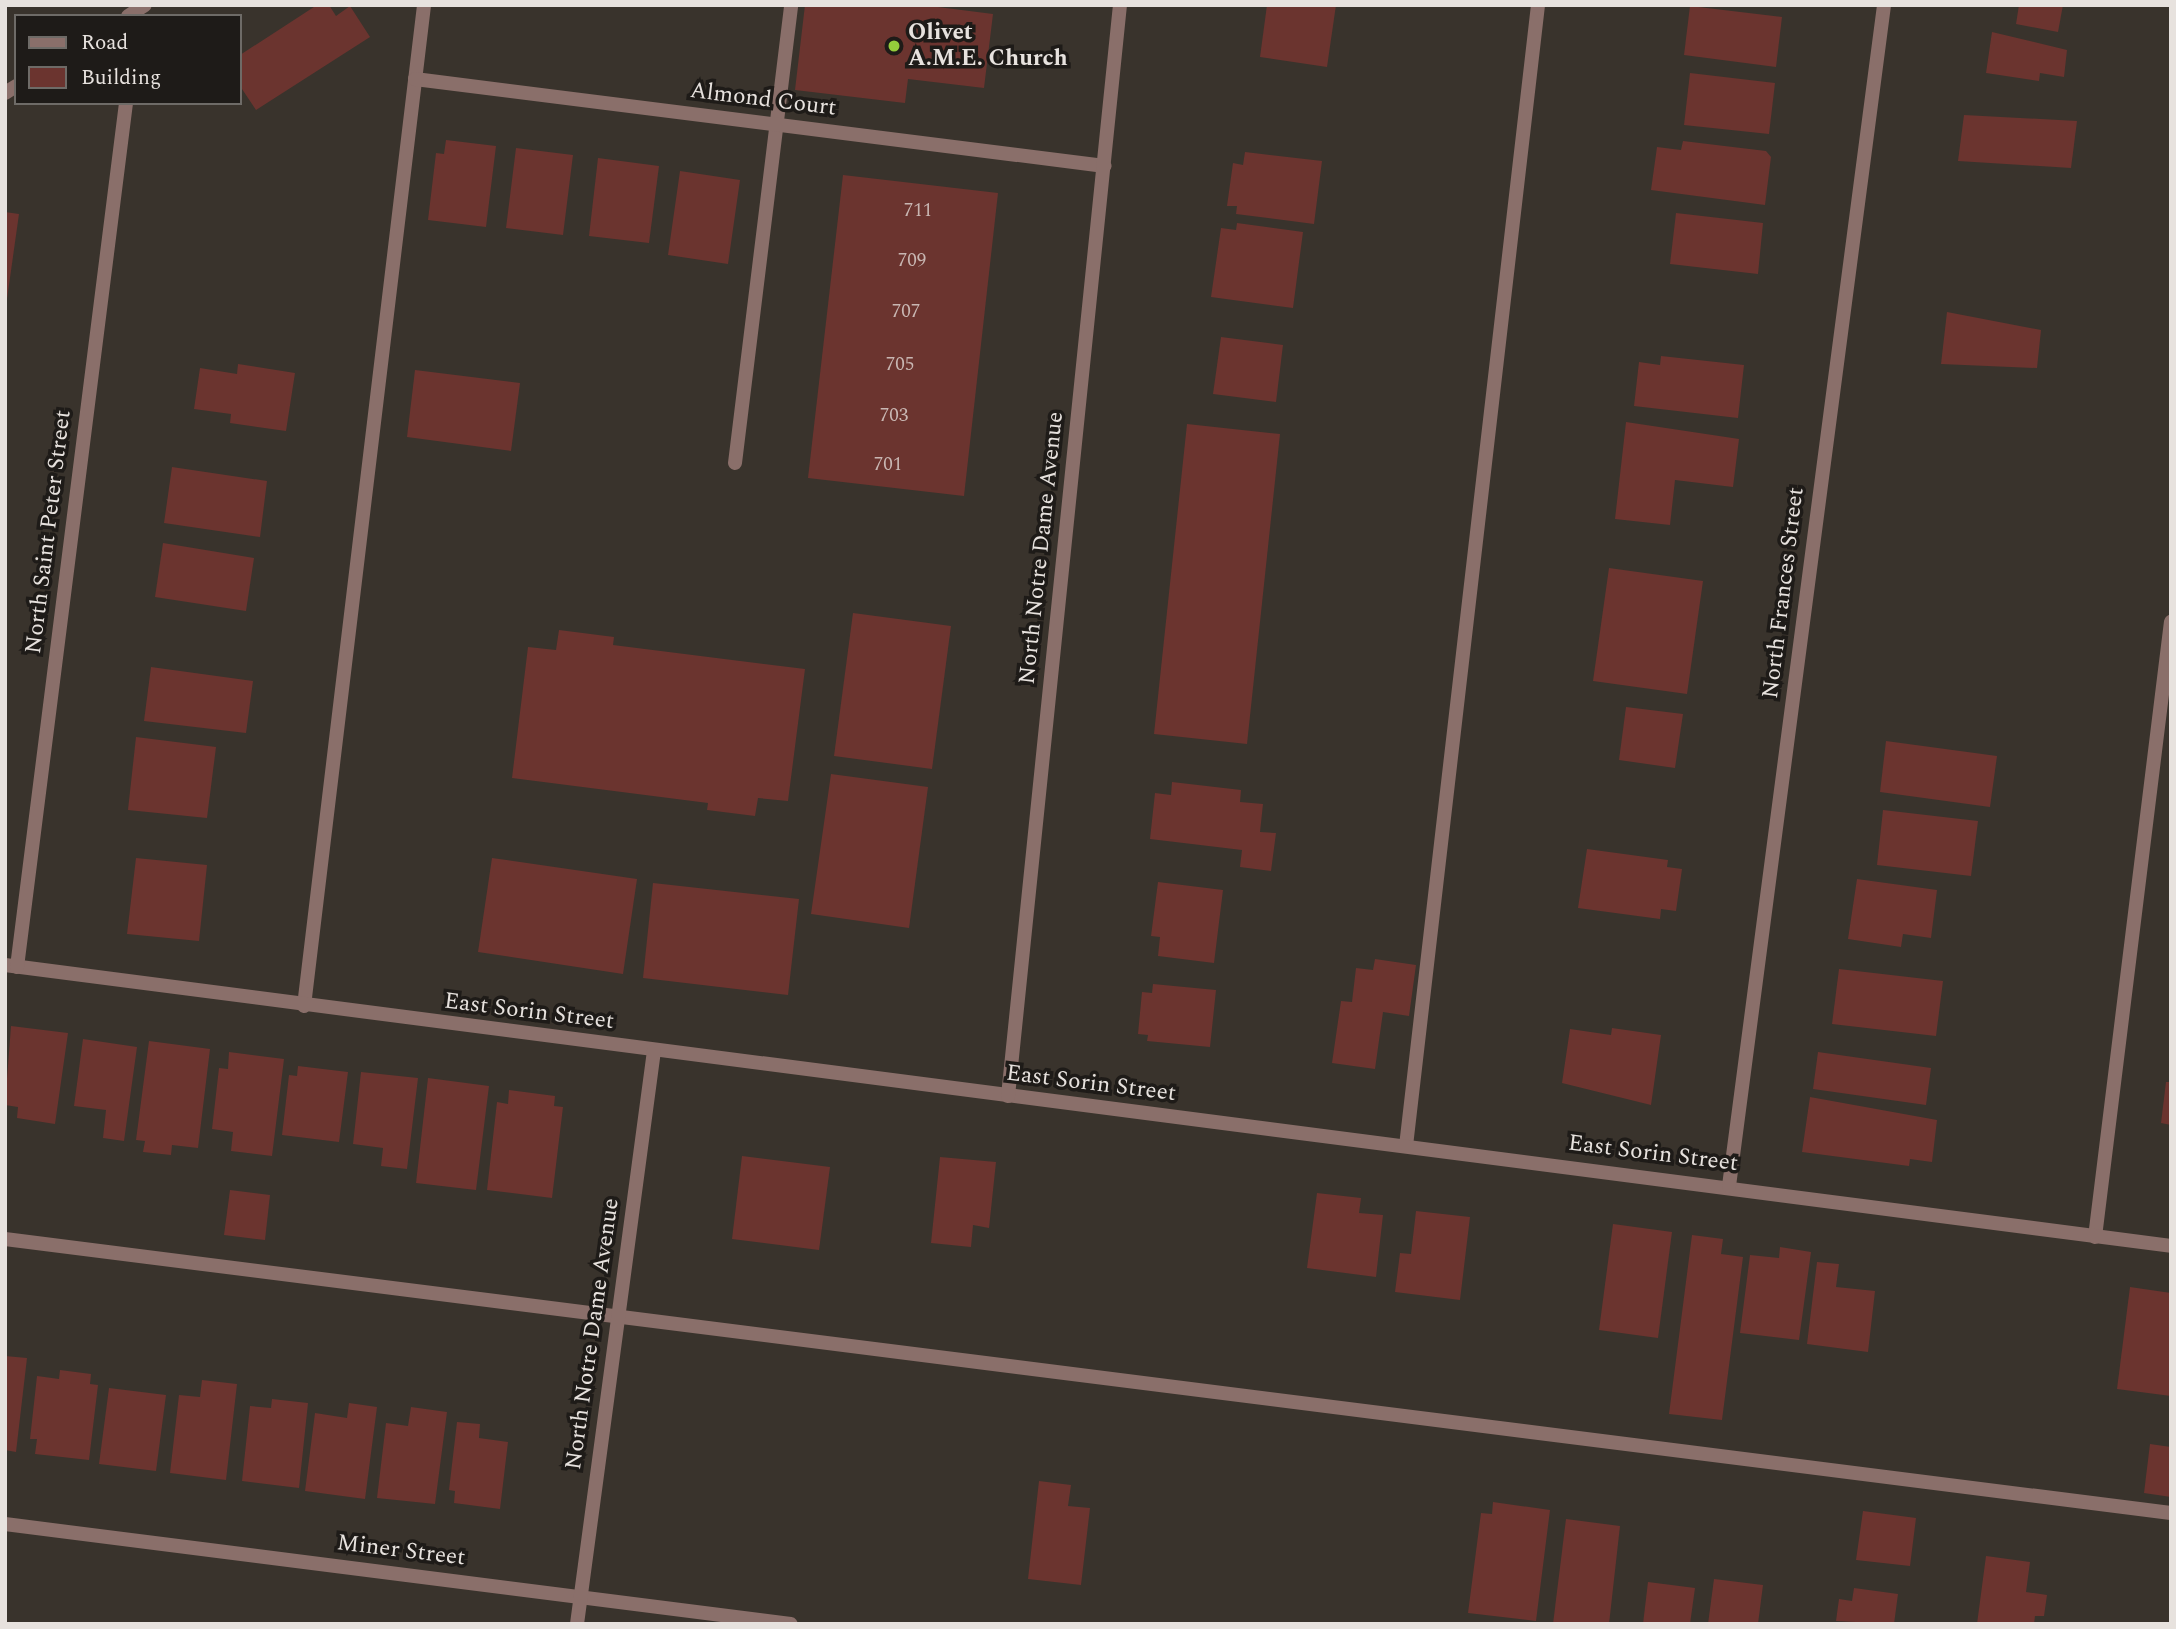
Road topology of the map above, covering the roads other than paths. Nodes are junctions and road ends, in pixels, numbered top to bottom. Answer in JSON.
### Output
{"nodes":[{"id":1,"x":424,"y":5,"type":"edge"},
{"id":2,"x":790,"y":5,"type":"edge"},
{"id":3,"x":1120,"y":5,"type":"edge"},
{"id":4,"x":1538,"y":5,"type":"edge"},
{"id":5,"x":1884,"y":5,"type":"edge"},
{"id":6,"x":415,"y":79,"type":"junction"},
{"id":7,"x":126,"y":105,"type":"edge"},
{"id":8,"x":775,"y":124,"type":"junction"},
{"id":9,"x":1105,"y":166,"type":"junction"},
{"id":10,"x":735,"y":463,"type":"dead end"},
{"id":11,"x":2171,"y":622,"type":"edge"},
{"id":12,"x":11,"y":966,"type":"edge"},
{"id":13,"x":304,"y":1006,"type":"junction"},
{"id":14,"x":654,"y":1051,"type":"junction"},
{"id":15,"x":1008,"y":1096,"type":"junction"},
{"id":16,"x":1406,"y":1146,"type":"junction"},
{"id":17,"x":1729,"y":1186,"type":"junction"},
{"id":18,"x":2095,"y":1237,"type":"junction"},
{"id":19,"x":5,"y":1238,"type":"edge"},
{"id":20,"x":2171,"y":1246,"type":"edge"},
{"id":21,"x":618,"y":1319,"type":"junction"},
{"id":22,"x":2171,"y":1513,"type":"edge"},
{"id":23,"x":5,"y":1524,"type":"edge"},
{"id":24,"x":580,"y":1596,"type":"junction"},
{"id":25,"x":577,"y":1624,"type":"edge"},
{"id":26,"x":791,"y":1624,"type":"edge"}],
"edges":[{"from":1,"to":6,"type":"street"},
{"from":2,"to":8,"type":"street"},
{"from":3,"to":9,"type":"street","name":"North Notre Dame Avenue"},
{"from":4,"to":16,"type":"street"},
{"from":5,"to":17,"type":"street","name":"North Frances Street"},
{"from":6,"to":8,"type":"street","name":"Almond Court"},
{"from":6,"to":13,"type":"street"},
{"from":7,"to":12,"type":"street","name":"North Saint Peter Street"},
{"from":8,"to":9,"type":"street","name":"Almond Court"},
{"from":8,"to":10,"type":"street"},
{"from":9,"to":15,"type":"street","name":"North Notre Dame Avenue"},
{"from":11,"to":18,"type":"street"},
{"from":12,"to":13,"type":"street","name":"East Sorin Street"},
{"from":13,"to":14,"type":"street","name":"East Sorin Street"},
{"from":14,"to":15,"type":"street","name":"East Sorin Street"},
{"from":14,"to":21,"type":"street","name":"North Notre Dame Avenue"},
{"from":15,"to":16,"type":"street","name":"East Sorin Street"},
{"from":16,"to":17,"type":"street","name":"East Sorin Street"},
{"from":17,"to":18,"type":"street","name":"East Sorin Street"},
{"from":18,"to":20,"type":"street","name":"East Sorin Street"},
{"from":19,"to":21,"type":"street"},
{"from":21,"to":22,"type":"street"},
{"from":21,"to":24,"type":"street","name":"North Notre Dame Avenue"},
{"from":23,"to":24,"type":"street","name":"Miner Street"},
{"from":24,"to":25,"type":"street","name":"North Notre Dame Avenue"},
{"from":24,"to":26,"type":"street","name":"Miner Street"}]}
